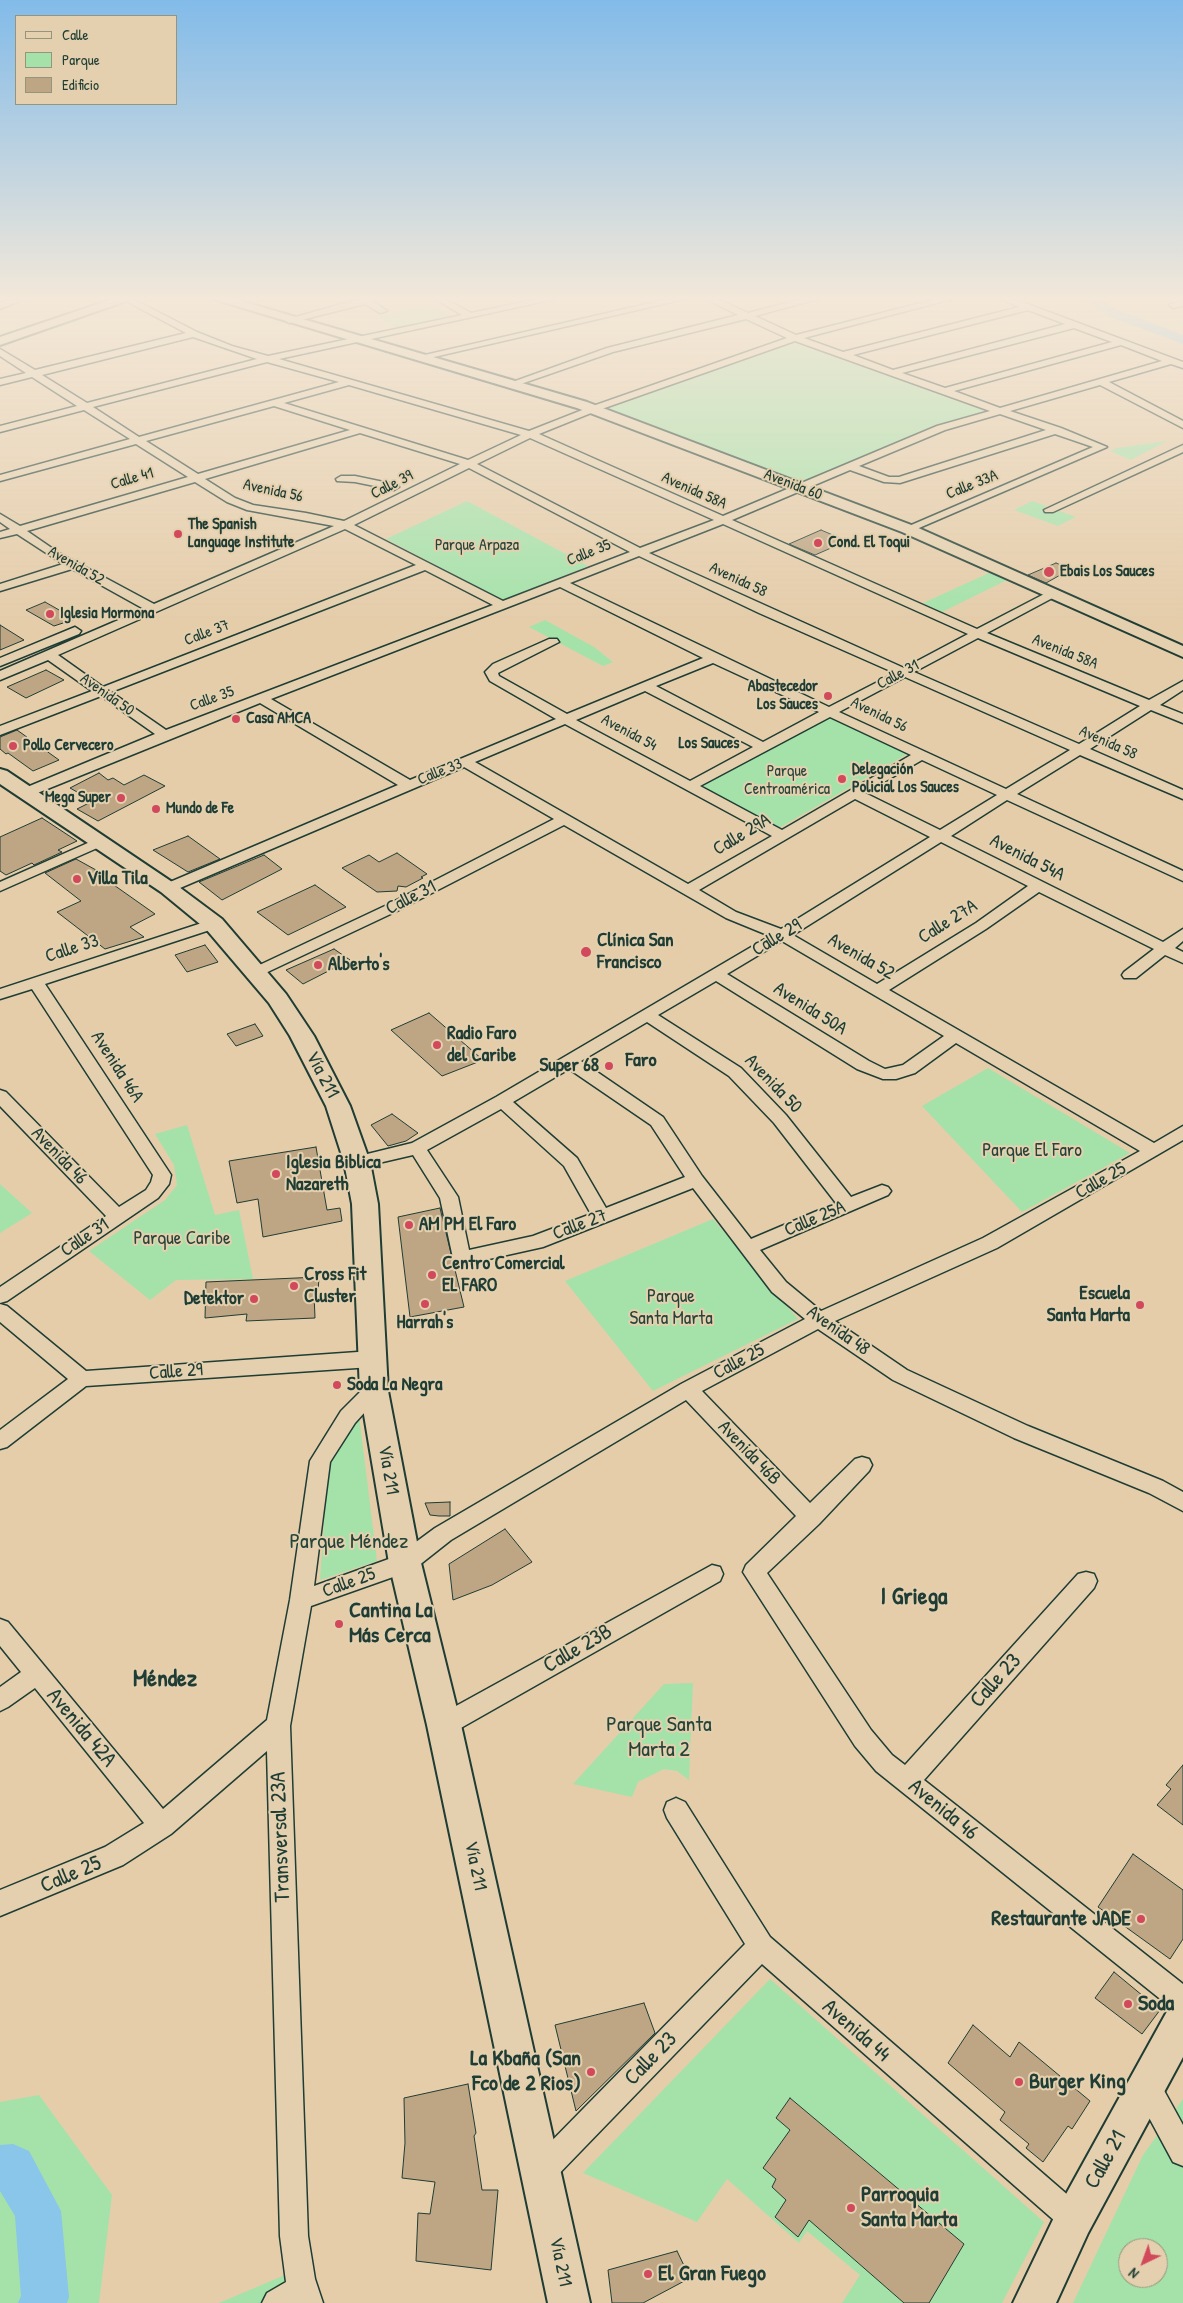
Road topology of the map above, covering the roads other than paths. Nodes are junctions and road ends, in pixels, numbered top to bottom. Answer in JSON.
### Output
{"nodes":[{"id":1,"x":267,"y":406,"type":"edge"},
{"id":2,"x":285,"y":406,"type":"edge"},
{"id":3,"x":437,"y":406,"type":"edge"},
{"id":4,"x":990,"y":406,"type":"edge"},
{"id":5,"x":1013,"y":406,"type":"edge"},
{"id":6,"x":1148,"y":406,"type":"edge"},
{"id":7,"x":86,"y":407,"type":"joint"},
{"id":8,"x":588,"y":407,"type":"junction"},
{"id":9,"x":1000,"y":410,"type":"junction"},
{"id":10,"x":1183,"y":425,"type":"edge"},
{"id":11,"x":0,"y":429,"type":"edge"},
{"id":12,"x":516,"y":429,"type":"junction"},
{"id":13,"x":360,"y":430,"type":"junction"},
{"id":14,"x":1057,"y":430,"type":"junction"},
{"id":15,"x":530,"y":434,"type":"junction"},
{"id":16,"x":138,"y":440,"type":"junction"},
{"id":17,"x":1183,"y":448,"type":"edge"},
{"id":18,"x":454,"y":459,"type":"junction"},
{"id":19,"x":469,"y":464,"type":"junction"},
{"id":20,"x":437,"y":467,"type":"dead end"},
{"id":21,"x":851,"y":467,"type":"junction"},
{"id":22,"x":0,"y":478,"type":"edge"},
{"id":23,"x":195,"y":478,"type":"junction"},
{"id":24,"x":341,"y":479,"type":"dead end"},
{"id":25,"x":802,"y":488,"type":"junction"},
{"id":26,"x":377,"y":496,"type":"dead end"},
{"id":27,"x":1049,"y":510,"type":"dead end"},
{"id":28,"x":343,"y":513,"type":"dead end"},
{"id":29,"x":0,"y":517,"type":"edge"},
{"id":30,"x":328,"y":520,"type":"junction"},
{"id":31,"x":721,"y":521,"type":"junction"},
{"id":32,"x":345,"y":525,"type":"junction"},
{"id":33,"x":908,"y":529,"type":"junction"},
{"id":34,"x":17,"y":530,"type":"junction"},
{"id":35,"x":0,"y":535,"type":"edge"},
{"id":36,"x":639,"y":552,"type":"junction"},
{"id":37,"x":72,"y":565,"type":"junction"},
{"id":38,"x":426,"y":566,"type":"junction"},
{"id":39,"x":561,"y":583,"type":"junction"},
{"id":40,"x":0,"y":588,"type":"edge"},
{"id":41,"x":1054,"y":593,"type":"junction"},
{"id":42,"x":142,"y":603,"type":"junction"},
{"id":43,"x":503,"y":605,"type":"junction"},
{"id":44,"x":155,"y":610,"type":"junction"},
{"id":45,"x":976,"y":634,"type":"junction"},
{"id":46,"x":553,"y":642,"type":"dead end"},
{"id":47,"x":1183,"y":652,"type":"edge"},
{"id":48,"x":49,"y":655,"type":"junction"},
{"id":49,"x":713,"y":658,"type":"junction"},
{"id":50,"x":0,"y":662,"type":"edge"},
{"id":51,"x":903,"y":672,"type":"junction"},
{"id":52,"x":0,"y":676,"type":"edge"},
{"id":53,"x":1183,"y":685,"type":"edge"},
{"id":54,"x":646,"y":686,"type":"junction"},
{"id":55,"x":102,"y":691,"type":"junction"},
{"id":56,"x":262,"y":699,"type":"junction"},
{"id":57,"x":1151,"y":705,"type":"junction"},
{"id":58,"x":830,"y":711,"type":"junction"},
{"id":59,"x":1183,"y":719,"type":"edge"},
{"id":60,"x":566,"y":720,"type":"junction"},
{"id":61,"x":0,"y":731,"type":"edge"},
{"id":62,"x":165,"y":735,"type":"junction"},
{"id":63,"x":763,"y":747,"type":"junction"},
{"id":64,"x":1082,"y":750,"type":"junction"},
{"id":65,"x":920,"y":755,"type":"junction"},
{"id":66,"x":465,"y":762,"type":"junction"},
{"id":67,"x":0,"y":775,"type":"edge"},
{"id":68,"x":409,"y":785,"type":"junction"},
{"id":69,"x":690,"y":786,"type":"junction"},
{"id":70,"x":25,"y":793,"type":"junction"},
{"id":71,"x":854,"y":793,"type":"junction"},
{"id":72,"x":1183,"y":794,"type":"edge"},
{"id":73,"x":1006,"y":795,"type":"junction"},
{"id":74,"x":563,"y":820,"type":"junction"},
{"id":75,"x":780,"y":835,"type":"junction"},
{"id":76,"x":942,"y":836,"type":"junction"},
{"id":77,"x":99,"y":842,"type":"junction"},
{"id":78,"x":1183,"y":877,"type":"edge"},
{"id":79,"x":1038,"y":886,"type":"junction"},
{"id":80,"x":0,"y":887,"type":"edge"},
{"id":81,"x":168,"y":888,"type":"junction"},
{"id":82,"x":689,"y":890,"type":"junction"},
{"id":83,"x":214,"y":924,"type":"junction"},
{"id":84,"x":1183,"y":934,"type":"edge"},
{"id":85,"x":782,"y":935,"type":"junction"},
{"id":86,"x":1163,"y":948,"type":"junction"},
{"id":87,"x":1183,"y":958,"type":"edge"},
{"id":88,"x":257,"y":972,"type":"junction"},
{"id":89,"x":717,"y":975,"type":"junction"},
{"id":90,"x":1130,"y":975,"type":"dead end"},
{"id":91,"x":36,"y":982,"type":"junction"},
{"id":92,"x":878,"y":990,"type":"junction"},
{"id":93,"x":0,"y":994,"type":"edge"},
{"id":94,"x":648,"y":1016,"type":"junction"},
{"id":95,"x":956,"y":1036,"type":"junction"},
{"id":96,"x":569,"y":1062,"type":"junction"},
{"id":97,"x":0,"y":1096,"type":"edge"},
{"id":98,"x":502,"y":1101,"type":"junction"},
{"id":99,"x":1183,"y":1132,"type":"edge"},
{"id":100,"x":417,"y":1148,"type":"junction"},
{"id":101,"x":1154,"y":1151,"type":"junction"},
{"id":102,"x":357,"y":1162,"type":"junction"},
{"id":103,"x":162,"y":1175,"type":"joint"},
{"id":104,"x":696,"y":1180,"type":"junction"},
{"id":105,"x":882,"y":1192,"type":"dead end"},
{"id":106,"x":847,"y":1205,"type":"junction"},
{"id":107,"x":117,"y":1216,"type":"junction"},
{"id":108,"x":602,"y":1217,"type":"junction"},
{"id":109,"x":748,"y":1248,"type":"junction"},
{"id":110,"x":0,"y":1296,"type":"edge"},
{"id":111,"x":0,"y":1312,"type":"edge"},
{"id":112,"x":820,"y":1320,"type":"junction"},
{"id":113,"x":372,"y":1359,"type":"junction"},
{"id":114,"x":82,"y":1379,"type":"junction"},
{"id":115,"x":688,"y":1389,"type":"junction"},
{"id":116,"x":374,"y":1391,"type":"junction"},
{"id":117,"x":0,"y":1441,"type":"edge"},
{"id":118,"x":862,"y":1465,"type":"dead end"},
{"id":119,"x":1183,"y":1502,"type":"edge"},
{"id":120,"x":811,"y":1518,"type":"junction"},
{"id":121,"x":405,"y":1563,"type":"junction"},
{"id":122,"x":712,"y":1574,"type":"dead end"},
{"id":123,"x":1086,"y":1581,"type":"dead end"},
{"id":124,"x":301,"y":1600,"type":"junction"},
{"id":125,"x":0,"y":1628,"type":"edge"},
{"id":126,"x":36,"y":1674,"type":"junction"},
{"id":127,"x":0,"y":1700,"type":"edge"},
{"id":128,"x":444,"y":1725,"type":"junction"},
{"id":129,"x":278,"y":1726,"type":"junction"},
{"id":130,"x":907,"y":1781,"type":"junction"},
{"id":131,"x":676,"y":1810,"type":"dead end"},
{"id":132,"x":162,"y":1826,"type":"junction"},
{"id":133,"x":0,"y":1903,"type":"edge"},
{"id":134,"x":761,"y":1946,"type":"junction"},
{"id":135,"x":1183,"y":2001,"type":"edge"},
{"id":136,"x":1183,"y":2019,"type":"edge"},
{"id":137,"x":1146,"y":2086,"type":"junction"},
{"id":138,"x":1183,"y":2152,"type":"edge"},
{"id":139,"x":541,"y":2172,"type":"junction"},
{"id":140,"x":1074,"y":2219,"type":"junction"},
{"id":141,"x":306,"y":2296,"type":"edge"},
{"id":142,"x":276,"y":2303,"type":"edge"},
{"id":143,"x":569,"y":2303,"type":"edge"},
{"id":144,"x":1034,"y":2303,"type":"edge"}],
"edges":[{"from":1,"to":16,"type":"street"},
{"from":2,"to":13,"type":"street","name":"Avenida 58"},
{"from":3,"to":12,"type":"street","name":"Avenida 58A"},
{"from":4,"to":9,"type":"street"},
{"from":5,"to":9,"type":"street","name":"Calle 35"},
{"from":6,"to":10,"type":"street"},
{"from":7,"to":11,"type":"street"},
{"from":7,"to":16,"type":"street","name":"Avenida 56"},
{"from":8,"to":12,"type":"street","name":"Calle 39"},
{"from":8,"to":15,"type":"street","name":"Calle 39"},
{"from":8,"to":25,"type":"main road","name":"Avenida 60"},
{"from":9,"to":14,"type":"street"},
{"from":9,"to":21,"type":"street","name":"Calle 35"},
{"from":12,"to":15,"type":"street","name":"Avenida 58A"},
{"from":12,"to":18,"type":"street","name":"Calle 39"},
{"from":13,"to":18,"type":"street","name":"Avenida 58"},
{"from":13,"to":23,"type":"street","name":"Calle 41"},
{"from":14,"to":21,"type":"street","name":"Calle 33A"},
{"from":14,"to":33,"type":"street","name":"Calle 33A"},
{"from":15,"to":19,"type":"street","name":"Calle 39"},
{"from":15,"to":31,"type":"street","name":"Avenida 58A"},
{"from":16,"to":22,"type":"street"},
{"from":16,"to":23,"type":"street","name":"Avenida 56"},
{"from":17,"to":27,"type":"street"},
{"from":18,"to":19,"type":"street","name":"Avenida 58"},
{"from":18,"to":20,"type":"street","name":"Calle 39"},
{"from":19,"to":32,"type":"street","name":"Calle 39"},
{"from":19,"to":36,"type":"street","name":"Avenida 58"},
{"from":21,"to":25,"type":"street","name":"Calle 35"},
{"from":23,"to":30,"type":"street","name":"Avenida 56"},
{"from":23,"to":34,"type":"street","name":"Calle 41"},
{"from":24,"to":26,"type":"street","name":"Calle 39"},
{"from":25,"to":31,"type":"street","name":"Calle 35"},
{"from":25,"to":33,"type":"main road","name":"Avenida 60"},
{"from":28,"to":30,"type":"street"},
{"from":29,"to":34,"type":"street","name":"Avenida 52"},
{"from":30,"to":32,"type":"street","name":"Avenida 56"},
{"from":30,"to":42,"type":"street"},
{"from":31,"to":36,"type":"street","name":"Calle 35"},
{"from":31,"to":45,"type":"street","name":"Avenida 58A"},
{"from":32,"to":38,"type":"street","name":"Avenida 56"},
{"from":32,"to":44,"type":"street","name":"Calle 39"},
{"from":33,"to":41,"type":"main road","name":"Avenida 60"},
{"from":34,"to":35,"type":"street","name":"Calle 41"},
{"from":34,"to":37,"type":"street","name":"Avenida 52"},
{"from":36,"to":39,"type":"street","name":"Calle 35"},
{"from":36,"to":51,"type":"street","name":"Avenida 58"},
{"from":37,"to":40,"type":"street"},
{"from":37,"to":42,"type":"street","name":"Avenida 52"},
{"from":38,"to":43,"type":"street","name":"Avenida 56"},
{"from":38,"to":55,"type":"street","name":"Calle 37"},
{"from":39,"to":43,"type":"street","name":"Calle 35"},
{"from":39,"to":49,"type":"street","name":"Avenida 56"},
{"from":41,"to":45,"type":"street","name":"Calle 31"},
{"from":41,"to":47,"type":"main road","name":"Avenida 60"},
{"from":42,"to":44,"type":"street","name":"Avenida 52"},
{"from":42,"to":50,"type":"street"},
{"from":43,"to":56,"type":"street","name":"Calle 35"},
{"from":44,"to":48,"type":"street","name":"Calle 39"},
{"from":45,"to":51,"type":"street","name":"Calle 31"},
{"from":45,"to":57,"type":"street","name":"Avenida 58A"},
{"from":46,"to":60,"type":"street","name":"Avenida 54"},
{"from":48,"to":52,"type":"street","name":"Calle 39"},
{"from":48,"to":55,"type":"street","name":"Avenida 50"},
{"from":49,"to":54,"type":"street","name":"Calle 33"},
{"from":49,"to":58,"type":"street","name":"Avenida 56"},
{"from":51,"to":58,"type":"street","name":"Calle 31"},
{"from":51,"to":64,"type":"street","name":"Avenida 58"},
{"from":53,"to":57,"type":"street","name":"Calle 29"},
{"from":54,"to":60,"type":"street","name":"Calle 33"},
{"from":54,"to":63,"type":"street"},
{"from":55,"to":61,"type":"street","name":"Calle 37"},
{"from":55,"to":62,"type":"street","name":"Avenida 50"},
{"from":56,"to":62,"type":"street","name":"Calle 35"},
{"from":56,"to":68,"type":"street"},
{"from":57,"to":59,"type":"street","name":"Avenida 58A"},
{"from":57,"to":64,"type":"street","name":"Calle 29"},
{"from":58,"to":63,"type":"street","name":"Calle 31"},
{"from":58,"to":65,"type":"street","name":"Avenida 56"},
{"from":60,"to":66,"type":"street","name":"Calle 33"},
{"from":60,"to":69,"type":"street","name":"Avenida 54"},
{"from":62,"to":70,"type":"street","name":"Calle 35"},
{"from":63,"to":69,"type":"street","name":"Calle 31"},
{"from":64,"to":72,"type":"street","name":"Avenida 58"},
{"from":64,"to":73,"type":"street","name":"Calle 29"},
{"from":65,"to":71,"type":"street","name":"Calle 29A"},
{"from":65,"to":73,"type":"street","name":"Avenida 56"},
{"from":66,"to":68,"type":"street","name":"Calle 33"},
{"from":66,"to":74,"type":"street","name":"Avenida 52"},
{"from":67,"to":70,"type":"main road","name":"Vía 211"},
{"from":68,"to":81,"type":"street","name":"Calle 33"},
{"from":69,"to":75,"type":"street","name":"Avenida 54"},
{"from":70,"to":77,"type":"main road","name":"Vía 211"},
{"from":71,"to":75,"type":"street","name":"Calle 29A"},
{"from":71,"to":76,"type":"street","name":"Avenida 54A"},
{"from":73,"to":76,"type":"street","name":"Calle 29"},
{"from":73,"to":78,"type":"street","name":"Avenida 56"},
{"from":74,"to":82,"type":"street","name":"Avenida 52"},
{"from":74,"to":88,"type":"street","name":"Calle 31"},
{"from":75,"to":82,"type":"street","name":"Calle 29A"},
{"from":76,"to":79,"type":"street","name":"Avenida 54A"},
{"from":76,"to":85,"type":"street","name":"Calle 29"},
{"from":77,"to":80,"type":"street"},
{"from":77,"to":81,"type":"main road","name":"Vía 211"},
{"from":79,"to":86,"type":"street","name":"Avenida 54A"},
{"from":79,"to":92,"type":"street","name":"Calle 27A"},
{"from":81,"to":83,"type":"main road","name":"Vía 211"},
{"from":82,"to":85,"type":"street","name":"Avenida 52"},
{"from":83,"to":88,"type":"main road","name":"Vía 211"},
{"from":83,"to":91,"type":"street","name":"Calle 33"},
{"from":84,"to":86,"type":"street"},
{"from":85,"to":89,"type":"street","name":"Calle 29"},
{"from":85,"to":92,"type":"street","name":"Avenida 52"},
{"from":86,"to":87,"type":"street","name":"Avenida 54A"},
{"from":86,"to":90,"type":"street"},
{"from":88,"to":102,"type":"main road","name":"Vía 211"},
{"from":89,"to":94,"type":"street","name":"Calle 29"},
{"from":89,"to":95,"type":"street","name":"Avenida 50A"},
{"from":91,"to":93,"type":"street","name":"Calle 33"},
{"from":91,"to":103,"type":"street","name":"Avenida 46A"},
{"from":92,"to":95,"type":"street","name":"Avenida 52"},
{"from":94,"to":96,"type":"street","name":"Calle 29"},
{"from":94,"to":106,"type":"street","name":"Avenida 50"},
{"from":95,"to":101,"type":"street","name":"Avenida 52"},
{"from":96,"to":98,"type":"street","name":"Calle 29"},
{"from":96,"to":104,"type":"street","name":"Avenida 48"},
{"from":97,"to":107,"type":"street","name":"Avenida 46"},
{"from":98,"to":100,"type":"street","name":"Calle 29"},
{"from":98,"to":108,"type":"street"},
{"from":99,"to":101,"type":"street","name":"Calle 25"},
{"from":100,"to":102,"type":"street","name":"Calle 29"},
{"from":100,"to":108,"type":"street","name":"Calle 27"},
{"from":101,"to":112,"type":"street","name":"Calle 25"},
{"from":102,"to":113,"type":"main road","name":"Vía 211"},
{"from":103,"to":107,"type":"street","name":"Calle 31"},
{"from":104,"to":108,"type":"street","name":"Calle 27"},
{"from":104,"to":109,"type":"street","name":"Avenida 48"},
{"from":105,"to":106,"type":"street","name":"Calle 25A"},
{"from":106,"to":109,"type":"street","name":"Calle 25A"},
{"from":107,"to":110,"type":"street","name":"Calle 31"},
{"from":109,"to":112,"type":"street","name":"Avenida 48"},
{"from":111,"to":114,"type":"street"},
{"from":112,"to":115,"type":"street","name":"Calle 25"},
{"from":112,"to":119,"type":"street","name":"Avenida 48"},
{"from":113,"to":114,"type":"street","name":"Calle 29"},
{"from":113,"to":116,"type":"main road","name":"Vía 211"},
{"from":114,"to":117,"type":"street"},
{"from":115,"to":120,"type":"street","name":"Avenida 46B"},
{"from":115,"to":121,"type":"street","name":"Calle 25"},
{"from":116,"to":121,"type":"main road","name":"Vía 211"},
{"from":116,"to":124,"type":"street","name":"Transversal 23A"},
{"from":118,"to":120,"type":"street"},
{"from":120,"to":130,"type":"street","name":"Avenida 46"},
{"from":121,"to":124,"type":"street","name":"Calle 25"},
{"from":121,"to":128,"type":"main road","name":"Vía 211"},
{"from":122,"to":128,"type":"street","name":"Calle 23B"},
{"from":123,"to":130,"type":"street","name":"Calle 23"},
{"from":124,"to":129,"type":"street","name":"Transversal 23A"},
{"from":125,"to":126,"type":"street","name":"Avenida 42A"},
{"from":126,"to":127,"type":"street"},
{"from":126,"to":132,"type":"street","name":"Avenida 42A"},
{"from":128,"to":139,"type":"main road","name":"Vía 211"},
{"from":129,"to":132,"type":"street","name":"Calle 25"},
{"from":129,"to":141,"type":"street","name":"Transversal 23A"},
{"from":130,"to":135,"type":"street","name":"Avenida 46"},
{"from":131,"to":134,"type":"street","name":"Avenida 44"},
{"from":132,"to":133,"type":"street","name":"Calle 25"},
{"from":134,"to":139,"type":"street","name":"Calle 23"},
{"from":134,"to":140,"type":"street","name":"Avenida 44"},
{"from":136,"to":137,"type":"main road","name":"Calle 21"},
{"from":137,"to":138,"type":"street"},
{"from":137,"to":140,"type":"main road","name":"Calle 21"},
{"from":139,"to":143,"type":"main road","name":"Vía 211"},
{"from":140,"to":144,"type":"main road","name":"Calle 21"},
{"from":141,"to":142,"type":"street"}]}
